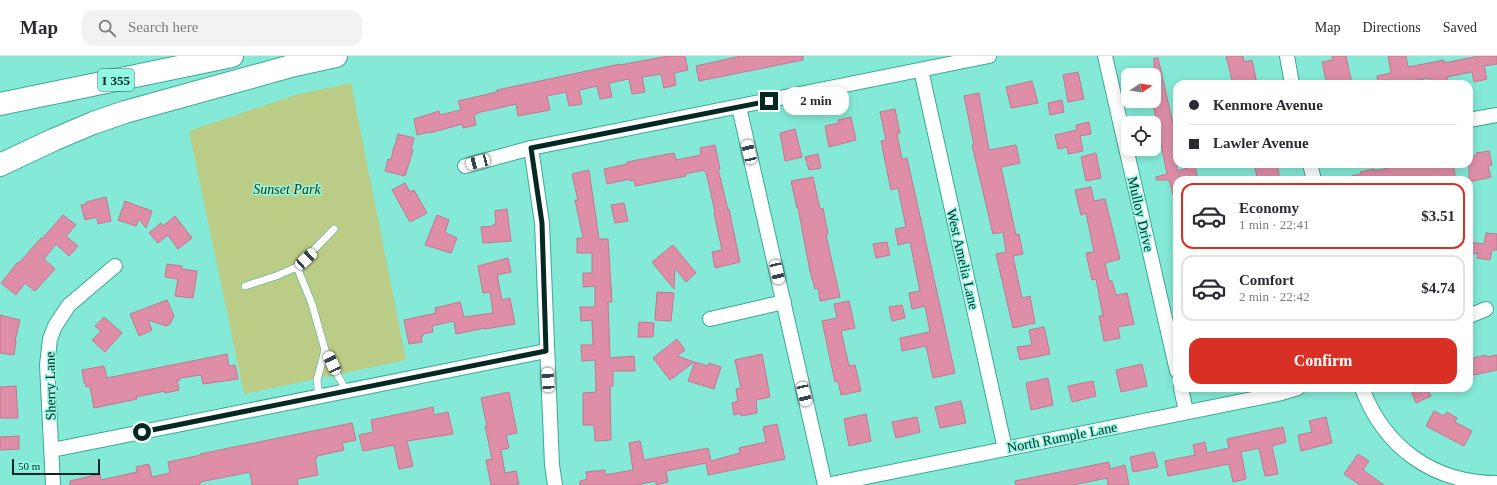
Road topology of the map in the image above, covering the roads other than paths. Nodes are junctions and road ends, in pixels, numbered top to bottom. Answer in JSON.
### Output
{"nodes":[{"id":1,"x":232,"y":56,"type":"edge"},
{"id":2,"x":336,"y":56,"type":"edge"},
{"id":3,"x":989,"y":56,"type":"edge"},
{"id":4,"x":1105,"y":56,"type":"edge"},
{"id":5,"x":1287,"y":56,"type":"edge"},
{"id":6,"x":921,"y":70,"type":"junction"},
{"id":7,"x":1291,"y":80,"type":"edge"},
{"id":8,"x":0,"y":104,"type":"edge"},
{"id":9,"x":739,"y":107,"type":"junction"},
{"id":10,"x":1497,"y":115,"type":"edge"},
{"id":11,"x":1473,"y":119,"type":"edge"},
{"id":12,"x":531,"y":148,"type":"junction"},
{"id":13,"x":0,"y":165,"type":"edge"},
{"id":14,"x":465,"y":166,"type":"dead end"},
{"id":15,"x":334,"y":229,"type":"dead end"},
{"id":16,"x":115,"y":266,"type":"dead end"},
{"id":17,"x":297,"y":266,"type":"junction"},
{"id":18,"x":245,"y":286,"type":"dead end"},
{"id":19,"x":784,"y":302,"type":"junction"},
{"id":20,"x":1486,"y":309,"type":"dead end"},
{"id":21,"x":1473,"y":314,"type":"edge"},
{"id":22,"x":710,"y":319,"type":"dead end"},
{"id":23,"x":326,"y":350,"type":"junction"},
{"id":24,"x":546,"y":351,"type":"junction"},
{"id":25,"x":1173,"y":354,"type":"edge"},
{"id":26,"x":347,"y":390,"type":"junction"},
{"id":27,"x":1182,"y":392,"type":"edge"},
{"id":28,"x":1285,"y":392,"type":"edge"},
{"id":29,"x":1364,"y":392,"type":"edge"},
{"id":30,"x":319,"y":396,"type":"junction"},
{"id":31,"x":1186,"y":412,"type":"junction"},
{"id":32,"x":1005,"y":449,"type":"junction"},
{"id":33,"x":52,"y":450,"type":"junction"},
{"id":34,"x":1497,"y":483,"type":"edge"},
{"id":35,"x":53,"y":485,"type":"edge"},
{"id":36,"x":555,"y":485,"type":"edge"},
{"id":37,"x":825,"y":485,"type":"edge"}],
"edges":[{"from":1,"to":8,"type":"highway","number":"I 355"},
{"from":2,"to":13,"type":"highway"},
{"from":3,"to":6,"type":"street"},
{"from":4,"to":25,"type":"street","name":"Mulloy Drive"},
{"from":5,"to":7,"type":"street"},
{"from":6,"to":9,"type":"street"},
{"from":6,"to":32,"type":"street","name":"West Amelia Lane"},
{"from":9,"to":12,"type":"street"},
{"from":9,"to":19,"type":"street"},
{"from":10,"to":11,"type":"street"},
{"from":12,"to":14,"type":"street"},
{"from":12,"to":24,"type":"street"},
{"from":15,"to":17,"type":"lane"},
{"from":16,"to":33,"type":"street","name":"Sherry Lane"},
{"from":17,"to":18,"type":"lane"},
{"from":17,"to":23,"type":"lane"},
{"from":19,"to":22,"type":"street"},
{"from":19,"to":37,"type":"street"},
{"from":20,"to":21,"type":"street"},
{"from":23,"to":26,"type":"lane"},
{"from":23,"to":30,"type":"lane"},
{"from":24,"to":26,"type":"street"},
{"from":24,"to":36,"type":"street"},
{"from":26,"to":30,"type":"street"},
{"from":27,"to":31,"type":"street"},
{"from":28,"to":31,"type":"street","name":"North Rumple Lane"},
{"from":29,"to":34,"type":"street"},
{"from":30,"to":33,"type":"street"},
{"from":31,"to":32,"type":"street","name":"North Rumple Lane"},
{"from":32,"to":37,"type":"street","name":"North Rumple Lane"},
{"from":33,"to":35,"type":"street","name":"Sherry Lane"}]}
